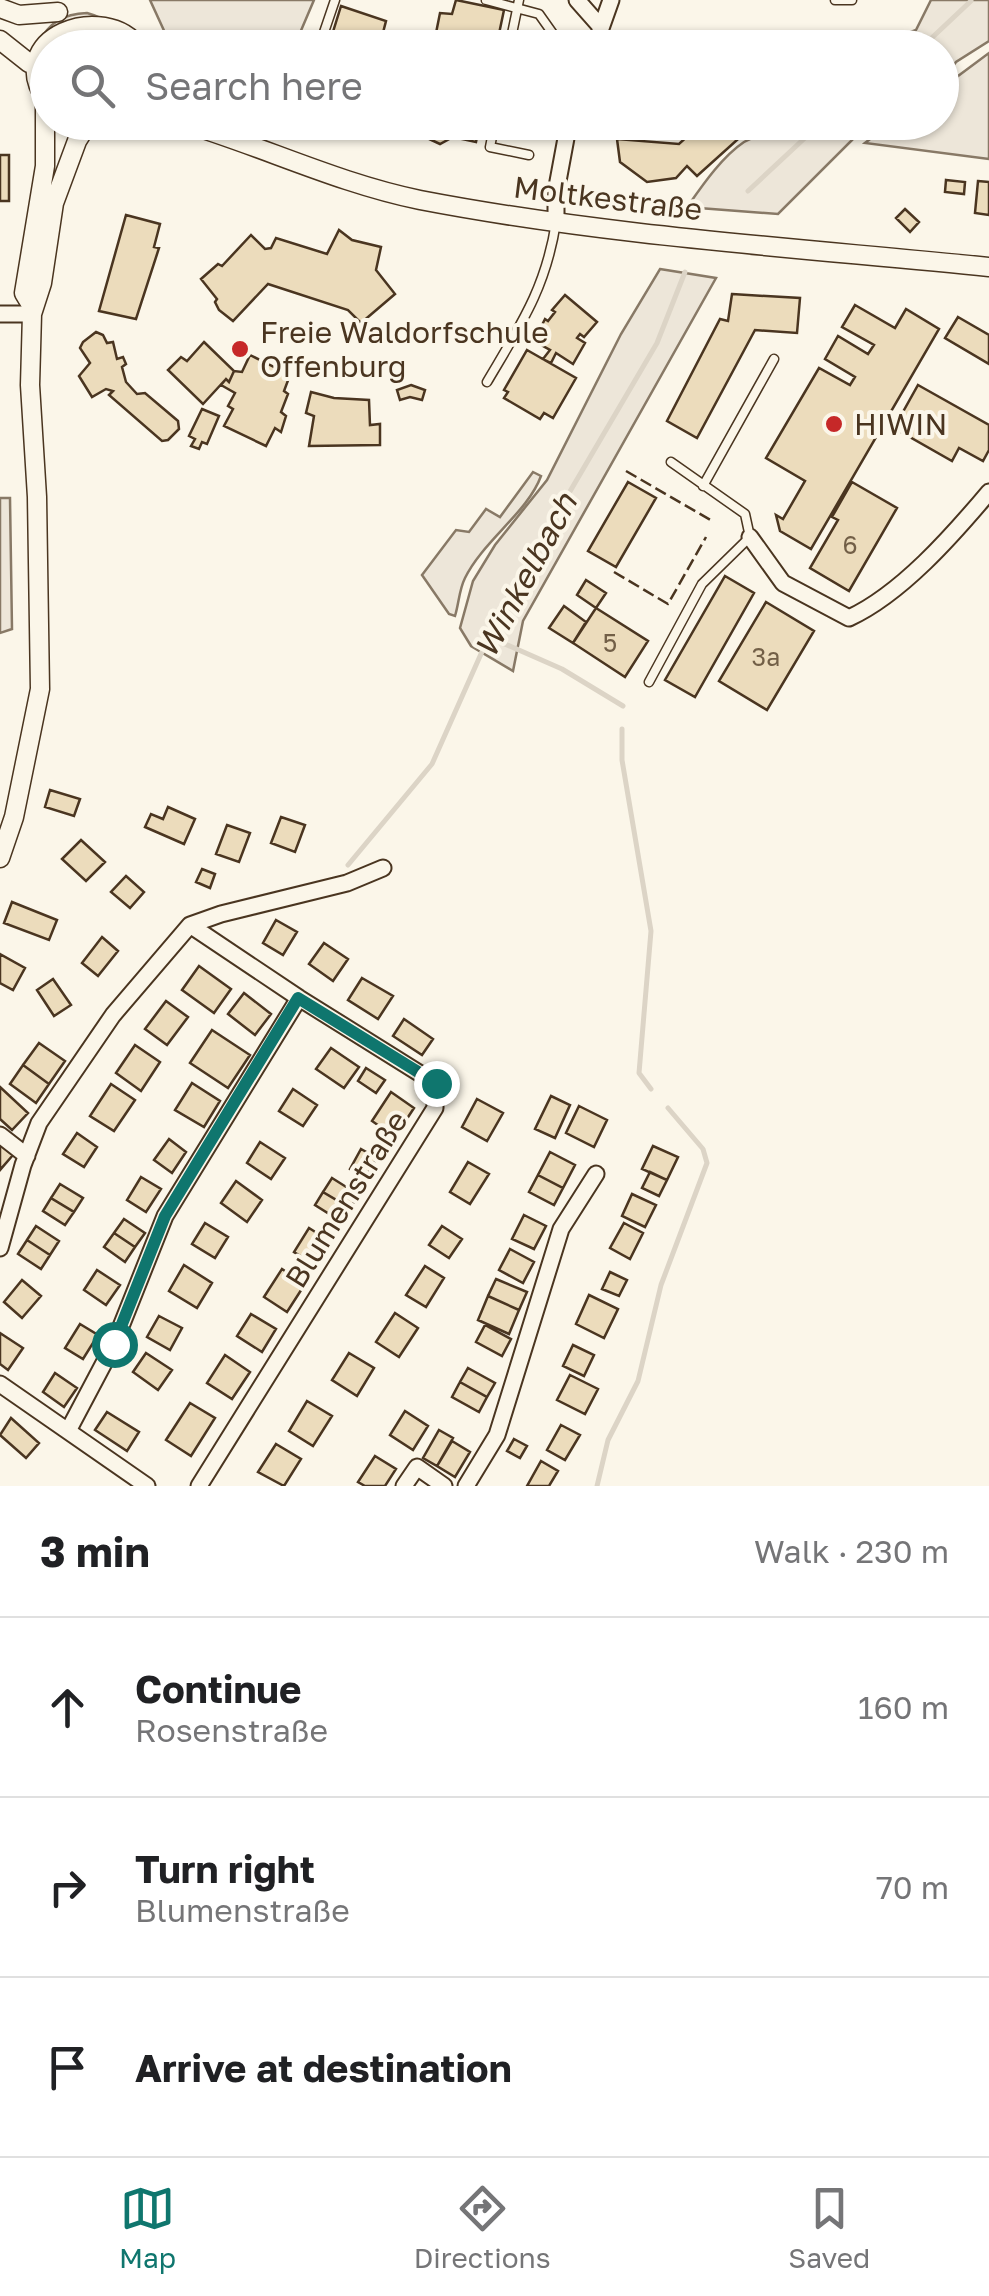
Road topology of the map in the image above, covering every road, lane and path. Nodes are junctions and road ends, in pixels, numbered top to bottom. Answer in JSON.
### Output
{"nodes":[{"id":1,"x":336,"y":0,"type":"edge"},
{"id":2,"x":486,"y":0,"type":"edge"},
{"id":3,"x":577,"y":0,"type":"edge"},
{"id":4,"x":611,"y":0,"type":"edge"},
{"id":5,"x":835,"y":0,"type":"edge"},
{"id":6,"x":852,"y":0,"type":"edge"},
{"id":7,"x":518,"y":3,"type":"edge"},
{"id":8,"x":99,"y":7,"type":"dead end"},
{"id":9,"x":0,"y":8,"type":"edge"},
{"id":10,"x":600,"y":26,"type":"junction"},
{"id":11,"x":40,"y":30,"type":"edge"},
{"id":12,"x":131,"y":30,"type":"edge"},
{"id":13,"x":325,"y":30,"type":"edge"},
{"id":14,"x":513,"y":30,"type":"edge"},
{"id":15,"x":550,"y":30,"type":"edge"},
{"id":16,"x":599,"y":30,"type":"edge"},
{"id":17,"x":0,"y":40,"type":"edge"},
{"id":18,"x":30,"y":59,"type":"edge"},
{"id":19,"x":29,"y":63,"type":"junction"},
{"id":20,"x":30,"y":69,"type":"edge"},
{"id":21,"x":45,"y":140,"type":"edge"},
{"id":22,"x":78,"y":140,"type":"edge"},
{"id":23,"x":237,"y":140,"type":"edge"},
{"id":24,"x":491,"y":140,"type":"edge"},
{"id":25,"x":566,"y":140,"type":"edge"},
{"id":26,"x":529,"y":155,"type":"dead end"},
{"id":27,"x":556,"y":222,"type":"junction"},
{"id":28,"x":989,"y":267,"type":"edge"},
{"id":29,"x":32,"y":311,"type":"junction"},
{"id":30,"x":0,"y":314,"type":"edge"},
{"id":31,"x":774,"y":359,"type":"dead end"},
{"id":32,"x":487,"y":382,"type":"dead end"},
{"id":33,"x":671,"y":462,"type":"dead end"},
{"id":34,"x":703,"y":486,"type":"junction"},
{"id":35,"x":989,"y":492,"type":"edge"},
{"id":36,"x":750,"y":536,"type":"junction"},
{"id":37,"x":648,"y":682,"type":"dead end"},
{"id":38,"x":0,"y":858,"type":"edge"},
{"id":39,"x":382,"y":868,"type":"dead end"},
{"id":40,"x":190,"y":925,"type":"junction"},
{"id":41,"x":298,"y":998,"type":"junction"},
{"id":42,"x":0,"y":1135,"type":"edge"},
{"id":43,"x":26,"y":1156,"type":"junction"},
{"id":44,"x":596,"y":1174,"type":"dead end"},
{"id":45,"x":0,"y":1248,"type":"edge"},
{"id":46,"x":0,"y":1384,"type":"edge"},
{"id":47,"x":68,"y":1431,"type":"junction"},
{"id":48,"x":147,"y":1486,"type":"edge"},
{"id":49,"x":198,"y":1486,"type":"edge"},
{"id":50,"x":404,"y":1486,"type":"edge"},
{"id":51,"x":444,"y":1486,"type":"edge"},
{"id":52,"x":466,"y":1486,"type":"edge"}],
"edges":[{"from":1,"to":13,"type":"lane"},
{"from":2,"to":7,"type":"lane"},
{"from":3,"to":10,"type":"street"},
{"from":4,"to":10,"type":"street"},
{"from":5,"to":6,"type":"lane"},
{"from":7,"to":14,"type":"lane"},
{"from":7,"to":15,"type":"lane"},
{"from":8,"to":12,"type":"street"},
{"from":9,"to":11,"type":"street"},
{"from":10,"to":16,"type":"street"},
{"from":17,"to":19,"type":"street"},
{"from":18,"to":19,"type":"street"},
{"from":19,"to":20,"type":"street"},
{"from":21,"to":29,"type":"street"},
{"from":22,"to":29,"type":"street"},
{"from":23,"to":27,"type":"street","name":"Moltkestraße"},
{"from":24,"to":26,"type":"lane"},
{"from":25,"to":27,"type":"street"},
{"from":27,"to":28,"type":"street","name":"Moltkestraße"},
{"from":27,"to":32,"type":"lane"},
{"from":29,"to":30,"type":"street"},
{"from":29,"to":38,"type":"street"},
{"from":31,"to":34,"type":"lane"},
{"from":33,"to":34,"type":"lane"},
{"from":34,"to":36,"type":"lane"},
{"from":35,"to":36,"type":"street"},
{"from":36,"to":37,"type":"lane"},
{"from":39,"to":40,"type":"street"},
{"from":40,"to":41,"type":"street","name":"Blumenstraße"},
{"from":40,"to":43,"type":"street"},
{"from":41,"to":47,"type":"street"},
{"from":41,"to":49,"type":"street","name":"Blumenstraße"},
{"from":42,"to":43,"type":"street"},
{"from":43,"to":45,"type":"street"},
{"from":44,"to":52,"type":"street"},
{"from":46,"to":47,"type":"street"},
{"from":47,"to":48,"type":"street"},
{"from":50,"to":51,"type":"street"}]}
